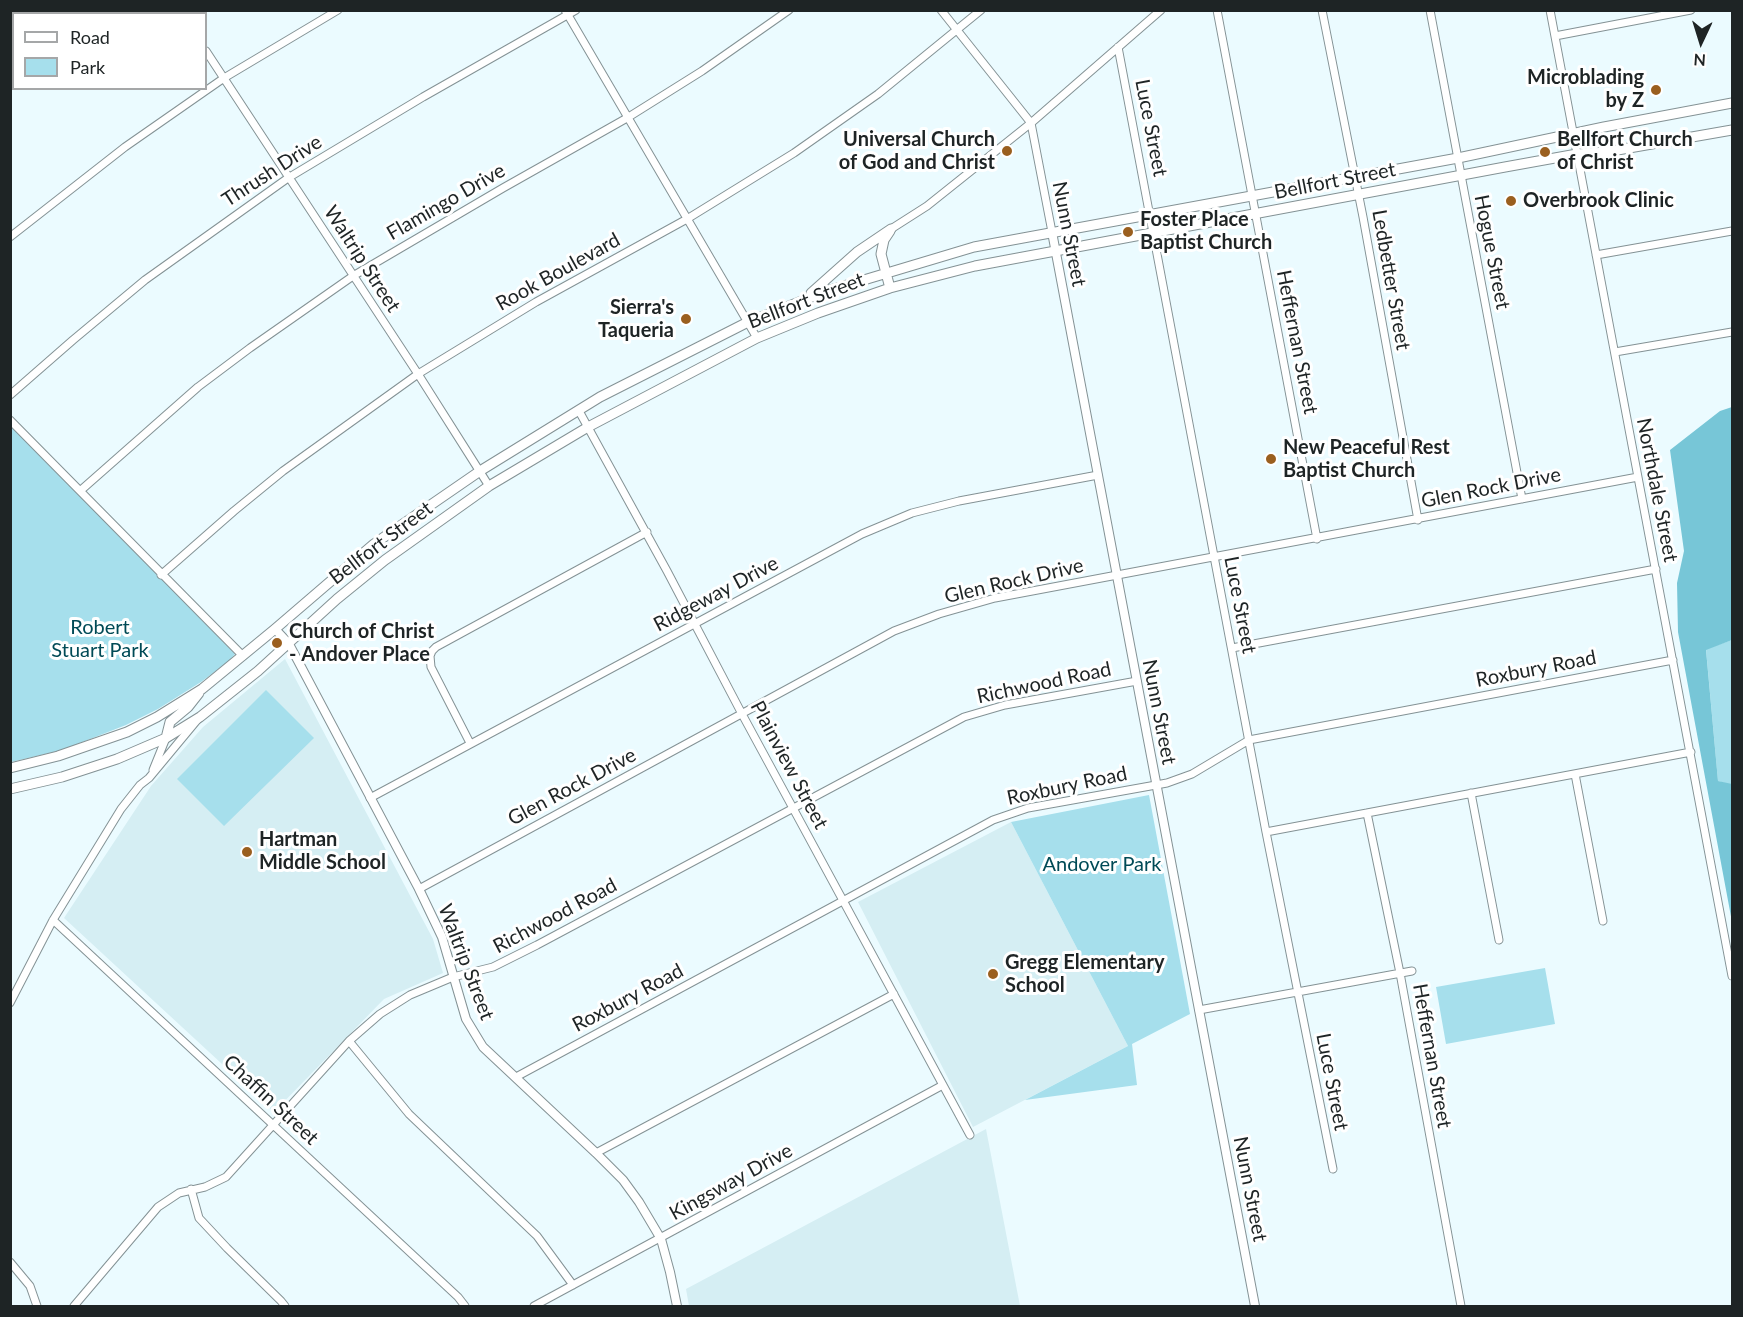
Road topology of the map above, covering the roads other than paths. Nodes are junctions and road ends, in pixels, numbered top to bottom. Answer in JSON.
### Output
{"nodes":[{"id":1,"x":338,"y":10,"type":"edge"},
{"id":2,"x":576,"y":10,"type":"edge"},
{"id":3,"x":789,"y":10,"type":"edge"},
{"id":4,"x":941,"y":10,"type":"edge"},
{"id":5,"x":981,"y":10,"type":"edge"},
{"id":6,"x":1161,"y":10,"type":"edge"},
{"id":7,"x":1217,"y":10,"type":"edge"},
{"id":8,"x":1322,"y":10,"type":"edge"},
{"id":9,"x":1430,"y":10,"type":"edge"},
{"id":10,"x":1550,"y":10,"type":"edge"},
{"id":11,"x":1691,"y":10,"type":"edge"},
{"id":12,"x":566,"y":13,"type":"edge"},
{"id":13,"x":958,"y":31,"type":"junction"},
{"id":14,"x":1555,"y":36,"type":"junction"},
{"id":15,"x":1118,"y":47,"type":"junction"},
{"id":16,"x":207,"y":52,"type":"edge"},
{"id":17,"x":224,"y":78,"type":"junction"},
{"id":18,"x":207,"y":90,"type":"edge"},
{"id":19,"x":207,"y":90,"type":"edge"},
{"id":20,"x":1732,"y":103,"type":"edge"},
{"id":21,"x":627,"y":118,"type":"junction"},
{"id":22,"x":1031,"y":123,"type":"junction"},
{"id":23,"x":1732,"y":130,"type":"edge"},
{"id":24,"x":1574,"y":134,"type":"junction"},
{"id":25,"x":1577,"y":154,"type":"junction"},
{"id":26,"x":1458,"y":158,"type":"junction"},
{"id":27,"x":1461,"y":174,"type":"junction"},
{"id":28,"x":1356,"y":176,"type":"junction"},
{"id":29,"x":288,"y":178,"type":"junction"},
{"id":30,"x":1253,"y":195,"type":"junction"},
{"id":31,"x":1359,"y":195,"type":"junction"},
{"id":32,"x":1151,"y":214,"type":"junction"},
{"id":33,"x":1256,"y":214,"type":"junction"},
{"id":34,"x":687,"y":219,"type":"junction"},
{"id":35,"x":891,"y":229,"type":"junction"},
{"id":36,"x":1732,"y":231,"type":"edge"},
{"id":37,"x":1052,"y":232,"type":"junction"},
{"id":38,"x":1154,"y":233,"type":"junction"},
{"id":39,"x":10,"y":237,"type":"edge"},
{"id":40,"x":867,"y":244,"type":"junction"},
{"id":41,"x":1055,"y":250,"type":"junction"},
{"id":42,"x":881,"y":254,"type":"junction"},
{"id":43,"x":1596,"y":255,"type":"junction"},
{"id":44,"x":885,"y":272,"type":"junction"},
{"id":45,"x":353,"y":276,"type":"junction"},
{"id":46,"x":890,"y":288,"type":"junction"},
{"id":47,"x":800,"y":302,"type":"junction"},
{"id":48,"x":748,"y":322,"type":"junction"},
{"id":49,"x":1732,"y":332,"type":"edge"},
{"id":50,"x":757,"y":338,"type":"junction"},
{"id":51,"x":1615,"y":352,"type":"junction"},
{"id":52,"x":418,"y":374,"type":"junction"},
{"id":53,"x":10,"y":395,"type":"edge"},
{"id":54,"x":579,"y":411,"type":"junction"},
{"id":55,"x":10,"y":420,"type":"edge"},
{"id":56,"x":588,"y":427,"type":"junction"},
{"id":57,"x":480,"y":471,"type":"junction"},
{"id":58,"x":1098,"y":475,"type":"junction"},
{"id":59,"x":1638,"y":477,"type":"junction"},
{"id":60,"x":489,"y":486,"type":"junction"},
{"id":61,"x":80,"y":491,"type":"junction"},
{"id":62,"x":1521,"y":499,"type":"junction"},
{"id":63,"x":1418,"y":520,"type":"junction"},
{"id":64,"x":646,"y":532,"type":"junction"},
{"id":65,"x":1317,"y":539,"type":"junction"},
{"id":66,"x":375,"y":544,"type":"junction"},
{"id":67,"x":1214,"y":557,"type":"junction"},
{"id":68,"x":385,"y":560,"type":"junction"},
{"id":69,"x":1656,"y":569,"type":"junction"},
{"id":70,"x":161,"y":575,"type":"junction"},
{"id":71,"x":1117,"y":576,"type":"junction"},
{"id":72,"x":695,"y":624,"type":"junction"},
{"id":73,"x":275,"y":629,"type":"junction"},
{"id":74,"x":289,"y":644,"type":"junction"},
{"id":75,"x":1232,"y":648,"type":"junction"},
{"id":76,"x":243,"y":656,"type":"junction"},
{"id":77,"x":1673,"y":660,"type":"junction"},
{"id":78,"x":1137,"y":681,"type":"junction"},
{"id":79,"x":202,"y":689,"type":"junction"},
{"id":80,"x":742,"y":714,"type":"junction"},
{"id":81,"x":200,"y":717,"type":"junction"},
{"id":82,"x":166,"y":738,"type":"junction"},
{"id":83,"x":1249,"y":740,"type":"junction"},
{"id":84,"x":470,"y":743,"type":"junction"},
{"id":85,"x":1691,"y":752,"type":"junction"},
{"id":86,"x":10,"y":768,"type":"edge"},
{"id":87,"x":1575,"y":774,"type":"junction"},
{"id":88,"x":149,"y":778,"type":"junction"},
{"id":89,"x":1156,"y":784,"type":"junction"},
{"id":90,"x":10,"y":789,"type":"edge"},
{"id":91,"x":1471,"y":793,"type":"junction"},
{"id":92,"x":370,"y":798,"type":"junction"},
{"id":93,"x":792,"y":807,"type":"junction"},
{"id":94,"x":1367,"y":813,"type":"junction"},
{"id":95,"x":1266,"y":832,"type":"junction"},
{"id":96,"x":419,"y":889,"type":"junction"},
{"id":97,"x":844,"y":900,"type":"junction"},
{"id":98,"x":53,"y":920,"type":"junction"},
{"id":99,"x":1603,"y":921,"type":"dead end"},
{"id":100,"x":1499,"y":940,"type":"dead end"},
{"id":101,"x":1412,"y":971,"type":"dead end"},
{"id":102,"x":1400,"y":973,"type":"junction"},
{"id":103,"x":1732,"y":976,"type":"edge"},
{"id":104,"x":453,"y":977,"type":"junction"},
{"id":105,"x":1298,"y":991,"type":"junction"},
{"id":106,"x":894,"y":994,"type":"junction"},
{"id":107,"x":10,"y":1004,"type":"edge"},
{"id":108,"x":1199,"y":1010,"type":"junction"},
{"id":109,"x":349,"y":1041,"type":"junction"},
{"id":110,"x":516,"y":1077,"type":"junction"},
{"id":111,"x":943,"y":1085,"type":"junction"},
{"id":112,"x":274,"y":1125,"type":"junction"},
{"id":113,"x":970,"y":1135,"type":"dead end"},
{"id":114,"x":596,"y":1153,"type":"junction"},
{"id":115,"x":1333,"y":1169,"type":"dead end"},
{"id":116,"x":191,"y":1189,"type":"junction"},
{"id":117,"x":660,"y":1239,"type":"junction"},
{"id":118,"x":10,"y":1262,"type":"edge"},
{"id":119,"x":573,"y":1285,"type":"junction"},
{"id":120,"x":37,"y":1306,"type":"edge"},
{"id":121,"x":74,"y":1306,"type":"edge"},
{"id":122,"x":285,"y":1306,"type":"edge"},
{"id":123,"x":465,"y":1306,"type":"edge"},
{"id":124,"x":534,"y":1306,"type":"edge"},
{"id":125,"x":677,"y":1306,"type":"edge"},
{"id":126,"x":1255,"y":1306,"type":"edge"},
{"id":127,"x":1461,"y":1306,"type":"edge"}],
"edges":[{"from":1,"to":17,"type":"street"},
{"from":2,"to":12,"type":"street","name":"Thrush Drive"},
{"from":3,"to":21,"type":"street","name":"Flamingo Drive"},
{"from":4,"to":13,"type":"street"},
{"from":5,"to":13,"type":"street","name":"Rook Boulevard"},
{"from":6,"to":15,"type":"street"},
{"from":7,"to":30,"type":"street","name":"Heffernan Street"},
{"from":8,"to":28,"type":"street","name":"Ledbetter Street"},
{"from":9,"to":26,"type":"street","name":"Hogue Street"},
{"from":10,"to":14,"type":"street","name":"Northdale Street"},
{"from":11,"to":14,"type":"street"},
{"from":12,"to":21,"type":"street"},
{"from":12,"to":29,"type":"street","name":"Thrush Drive"},
{"from":13,"to":22,"type":"street"},
{"from":13,"to":34,"type":"street","name":"Rook Boulevard"},
{"from":14,"to":24,"type":"street","name":"Northdale Street"},
{"from":15,"to":22,"type":"street"},
{"from":15,"to":32,"type":"street","name":"Luce Street"},
{"from":16,"to":17,"type":"street","name":"Waltrip Street"},
{"from":17,"to":18,"type":"street"},
{"from":17,"to":29,"type":"street","name":"Waltrip Street"},
{"from":19,"to":39,"type":"street"},
{"from":20,"to":24,"type":"main road","name":"Bellfort Street"},
{"from":21,"to":34,"type":"street"},
{"from":21,"to":45,"type":"street","name":"Flamingo Drive"},
{"from":22,"to":35,"type":"street"},
{"from":22,"to":37,"type":"street","name":"Nunn Street"},
{"from":23,"to":25,"type":"main road","name":"Bellfort Street"},
{"from":24,"to":25,"type":"street","name":"Northdale Street"},
{"from":24,"to":26,"type":"main road","name":"Bellfort Street"},
{"from":25,"to":27,"type":"main road","name":"Bellfort Street"},
{"from":25,"to":43,"type":"street","name":"Northdale Street"},
{"from":26,"to":27,"type":"street","name":"Hogue Street"},
{"from":26,"to":28,"type":"main road","name":"Bellfort Street"},
{"from":27,"to":31,"type":"main road","name":"Bellfort Street"},
{"from":27,"to":62,"type":"street","name":"Hogue Street"},
{"from":28,"to":30,"type":"main road","name":"Bellfort Street"},
{"from":28,"to":31,"type":"street","name":"Ledbetter Street"},
{"from":29,"to":45,"type":"street","name":"Waltrip Street"},
{"from":29,"to":53,"type":"street","name":"Thrush Drive"},
{"from":30,"to":32,"type":"main road","name":"Bellfort Street"},
{"from":30,"to":33,"type":"street","name":"Heffernan Street"},
{"from":31,"to":33,"type":"main road","name":"Bellfort Street"},
{"from":31,"to":63,"type":"street","name":"Ledbetter Street"},
{"from":32,"to":37,"type":"main road","name":"Bellfort Street"},
{"from":32,"to":38,"type":"street","name":"Luce Street"},
{"from":33,"to":38,"type":"main road","name":"Bellfort Street"},
{"from":33,"to":65,"type":"street","name":"Heffernan Street"},
{"from":34,"to":48,"type":"street"},
{"from":34,"to":52,"type":"street","name":"Rook Boulevard"},
{"from":35,"to":40,"type":"main road"},
{"from":35,"to":42,"type":"main road"},
{"from":36,"to":43,"type":"street"},
{"from":37,"to":41,"type":"street","name":"Nunn Street"},
{"from":37,"to":44,"type":"main road","name":"Bellfort Street"},
{"from":38,"to":41,"type":"main road","name":"Bellfort Street"},
{"from":38,"to":67,"type":"street","name":"Luce Street"},
{"from":40,"to":42,"type":"main road"},
{"from":40,"to":47,"type":"main road"},
{"from":41,"to":46,"type":"main road","name":"Bellfort Street"},
{"from":41,"to":58,"type":"street","name":"Nunn Street"},
{"from":42,"to":44,"type":"main road"},
{"from":43,"to":51,"type":"street","name":"Northdale Street"},
{"from":44,"to":46,"type":"main road"},
{"from":44,"to":47,"type":"main road","name":"Bellfort Street"},
{"from":45,"to":52,"type":"street","name":"Waltrip Street"},
{"from":45,"to":61,"type":"street","name":"Flamingo Drive"},
{"from":46,"to":50,"type":"main road","name":"Bellfort Street"},
{"from":47,"to":48,"type":"main road","name":"Bellfort Street"},
{"from":48,"to":50,"type":"street"},
{"from":48,"to":54,"type":"main road","name":"Bellfort Street"},
{"from":49,"to":51,"type":"street"},
{"from":50,"to":56,"type":"main road","name":"Bellfort Street"},
{"from":51,"to":59,"type":"street","name":"Northdale Street"},
{"from":52,"to":57,"type":"street","name":"Waltrip Street"},
{"from":52,"to":70,"type":"street","name":"Rook Boulevard"},
{"from":54,"to":56,"type":"street","name":"Plainview Street"},
{"from":54,"to":57,"type":"main road","name":"Bellfort Street"},
{"from":55,"to":61,"type":"street"},
{"from":56,"to":60,"type":"main road","name":"Bellfort Street"},
{"from":56,"to":64,"type":"street","name":"Plainview Street"},
{"from":57,"to":60,"type":"street","name":"Waltrip Street"},
{"from":57,"to":66,"type":"main road","name":"Bellfort Street"},
{"from":58,"to":71,"type":"street","name":"Nunn Street"},
{"from":58,"to":72,"type":"street","name":"Ridgeway Drive"},
{"from":59,"to":62,"type":"street","name":"Glen Rock Drive"},
{"from":59,"to":69,"type":"street","name":"Northdale Street"},
{"from":60,"to":68,"type":"main road","name":"Bellfort Street"},
{"from":61,"to":70,"type":"street"},
{"from":62,"to":63,"type":"street","name":"Glen Rock Drive"},
{"from":63,"to":65,"type":"street","name":"Glen Rock Drive"},
{"from":64,"to":72,"type":"street","name":"Plainview Street"},
{"from":64,"to":84,"type":"street"},
{"from":65,"to":67,"type":"street","name":"Glen Rock Drive"},
{"from":66,"to":68,"type":"main road"},
{"from":66,"to":73,"type":"main road","name":"Bellfort Street"},
{"from":67,"to":71,"type":"street","name":"Glen Rock Drive"},
{"from":67,"to":75,"type":"street","name":"Luce Street"},
{"from":68,"to":74,"type":"main road","name":"Bellfort Street"},
{"from":69,"to":75,"type":"street"},
{"from":69,"to":77,"type":"street","name":"Northdale Street"},
{"from":70,"to":76,"type":"street"},
{"from":71,"to":78,"type":"street","name":"Nunn Street"},
{"from":71,"to":80,"type":"street","name":"Glen Rock Drive"},
{"from":72,"to":80,"type":"street","name":"Plainview Street"},
{"from":72,"to":84,"type":"street","name":"Ridgeway Drive"},
{"from":73,"to":74,"type":"street","name":"Waltrip Street"},
{"from":73,"to":76,"type":"main road","name":"Bellfort Street"},
{"from":74,"to":81,"type":"main road","name":"Bellfort Street"},
{"from":74,"to":92,"type":"street","name":"Waltrip Street"},
{"from":75,"to":83,"type":"street","name":"Luce Street"},
{"from":76,"to":79,"type":"main road","name":"Bellfort Street"},
{"from":77,"to":83,"type":"street","name":"Roxbury Road"},
{"from":77,"to":85,"type":"street","name":"Northdale Street"},
{"from":78,"to":89,"type":"street","name":"Nunn Street"},
{"from":78,"to":93,"type":"street","name":"Richwood Road"},
{"from":79,"to":82,"type":"main road"},
{"from":79,"to":86,"type":"main road","name":"Bellfort Street"},
{"from":80,"to":93,"type":"street","name":"Plainview Street"},
{"from":80,"to":96,"type":"street","name":"Glen Rock Drive"},
{"from":81,"to":82,"type":"main road","name":"Bellfort Street"},
{"from":81,"to":88,"type":"street"},
{"from":82,"to":88,"type":"street"},
{"from":82,"to":90,"type":"main road","name":"Bellfort Street"},
{"from":83,"to":89,"type":"street","name":"Roxbury Road"},
{"from":83,"to":95,"type":"street","name":"Luce Street"},
{"from":84,"to":92,"type":"street","name":"Ridgeway Drive"},
{"from":85,"to":87,"type":"street"},
{"from":85,"to":103,"type":"street","name":"Northdale Street"},
{"from":87,"to":91,"type":"street"},
{"from":87,"to":99,"type":"street"},
{"from":88,"to":98,"type":"street"},
{"from":89,"to":97,"type":"street","name":"Roxbury Road"},
{"from":89,"to":108,"type":"street","name":"Nunn Street"},
{"from":91,"to":94,"type":"street"},
{"from":91,"to":100,"type":"street"},
{"from":92,"to":96,"type":"street","name":"Waltrip Street"},
{"from":93,"to":97,"type":"street","name":"Plainview Street"},
{"from":93,"to":104,"type":"street","name":"Richwood Road"},
{"from":94,"to":95,"type":"street"},
{"from":94,"to":102,"type":"street","name":"Heffernan Street"},
{"from":95,"to":105,"type":"street","name":"Luce Street"},
{"from":96,"to":104,"type":"street","name":"Waltrip Street"},
{"from":97,"to":106,"type":"street","name":"Plainview Street"},
{"from":97,"to":110,"type":"street","name":"Roxbury Road"},
{"from":98,"to":107,"type":"street"},
{"from":98,"to":112,"type":"street","name":"Chaffin Street"},
{"from":101,"to":102,"type":"street"},
{"from":102,"to":105,"type":"street"},
{"from":102,"to":127,"type":"street","name":"Heffernan Street"},
{"from":104,"to":109,"type":"street","name":"Richwood Road"},
{"from":104,"to":110,"type":"street","name":"Waltrip Street"},
{"from":105,"to":108,"type":"street"},
{"from":105,"to":115,"type":"street","name":"Luce Street"},
{"from":106,"to":111,"type":"street","name":"Plainview Street"},
{"from":106,"to":114,"type":"street"},
{"from":108,"to":126,"type":"street","name":"Nunn Street"},
{"from":109,"to":112,"type":"street","name":"Richwood Road"},
{"from":109,"to":119,"type":"street"},
{"from":110,"to":114,"type":"street","name":"Waltrip Street"},
{"from":111,"to":113,"type":"street","name":"Plainview Street"},
{"from":111,"to":117,"type":"street","name":"Kingsway Drive"},
{"from":112,"to":116,"type":"street","name":"Richwood Road"},
{"from":112,"to":123,"type":"street","name":"Chaffin Street"},
{"from":114,"to":117,"type":"street","name":"Waltrip Street"},
{"from":116,"to":121,"type":"street","name":"Richwood Road"},
{"from":116,"to":122,"type":"street"},
{"from":117,"to":119,"type":"street","name":"Kingsway Drive"},
{"from":117,"to":125,"type":"street","name":"Waltrip Street"},
{"from":118,"to":120,"type":"street"},
{"from":119,"to":124,"type":"street","name":"Kingsway Drive"}]}
